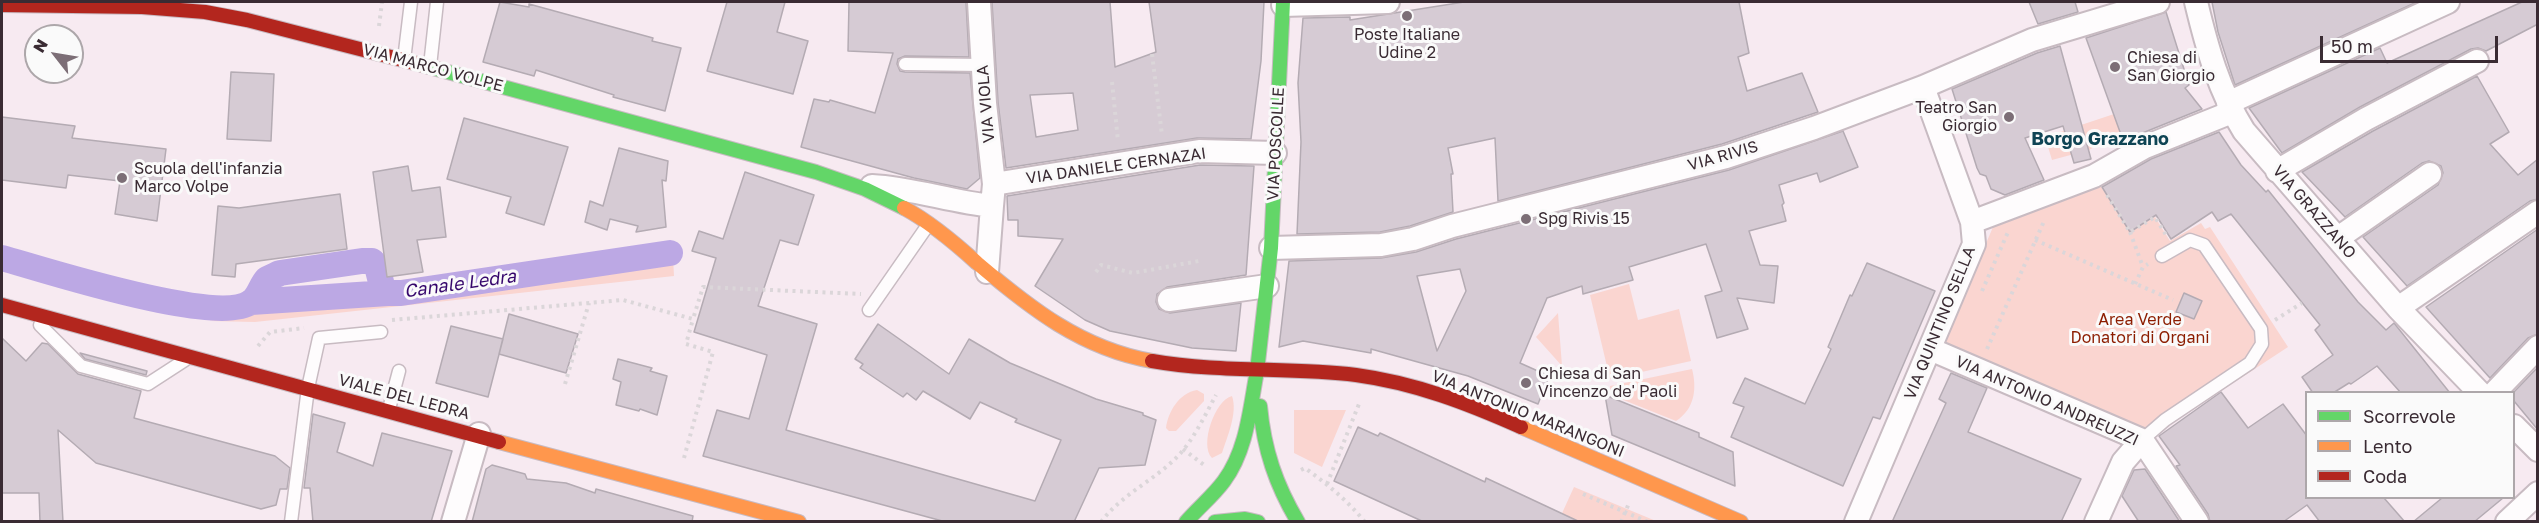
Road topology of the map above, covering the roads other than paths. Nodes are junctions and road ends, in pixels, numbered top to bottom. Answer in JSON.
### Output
{"nodes":[{"id":1,"x":411,"y":2,"type":"edge"},
{"id":2,"x":437,"y":2,"type":"edge"},
{"id":3,"x":979,"y":2,"type":"edge"},
{"id":4,"x":1388,"y":2,"type":"edge"},
{"id":5,"x":2158,"y":2,"type":"edge"},
{"id":6,"x":2196,"y":2,"type":"edge"},
{"id":7,"x":2448,"y":2,"type":"edge"},
{"id":8,"x":1283,"y":3,"type":"edge"},
{"id":9,"x":2,"y":5,"type":"edge"},
{"id":10,"x":205,"y":7,"type":"edge"},
{"id":11,"x":404,"y":60,"type":"junction"},
{"id":12,"x":2477,"y":61,"type":"dead end"},
{"id":13,"x":905,"y":64,"type":"dead end"},
{"id":14,"x":982,"y":65,"type":"junction"},
{"id":15,"x":430,"y":67,"type":"junction"},
{"id":16,"x":1923,"y":87,"type":"junction"},
{"id":17,"x":2230,"y":108,"type":"junction"},
{"id":18,"x":1275,"y":153,"type":"junction"},
{"id":19,"x":2277,"y":171,"type":"junction"},
{"id":20,"x":2430,"y":174,"type":"dead end"},
{"id":21,"x":855,"y":185,"type":"junction"},
{"id":22,"x":993,"y":195,"type":"junction"},
{"id":23,"x":2538,"y":212,"type":"edge"},
{"id":24,"x":1972,"y":222,"type":"junction"},
{"id":25,"x":928,"y":224,"type":"junction"},
{"id":26,"x":2338,"y":238,"type":"junction"},
{"id":27,"x":1271,"y":248,"type":"junction"},
{"id":28,"x":2162,"y":256,"type":"dead end"},
{"id":29,"x":987,"y":272,"type":"junction"},
{"id":30,"x":1267,"y":286,"type":"junction"},
{"id":31,"x":1169,"y":300,"type":"dead end"},
{"id":32,"x":2,"y":305,"type":"edge"},
{"id":33,"x":2398,"y":308,"type":"junction"},
{"id":34,"x":869,"y":310,"type":"dead end"},
{"id":35,"x":27,"y":312,"type":"junction"},
{"id":36,"x":381,"y":327,"type":"road end"},
{"id":37,"x":2538,"y":347,"type":"edge"},
{"id":38,"x":1930,"y":350,"type":"junction"},
{"id":39,"x":190,"y":356,"type":"junction"},
{"id":40,"x":399,"y":371,"type":"dead end"},
{"id":41,"x":1257,"y":371,"type":"junction"},
{"id":42,"x":308,"y":388,"type":"junction"},
{"id":43,"x":2477,"y":391,"type":"edge"},
{"id":44,"x":2497,"y":391,"type":"edge"},
{"id":45,"x":389,"y":410,"type":"junction"},
{"id":46,"x":2515,"y":427,"type":"edge"},
{"id":47,"x":479,"y":434,"type":"junction"},
{"id":48,"x":2142,"y":440,"type":"junction"},
{"id":49,"x":2538,"y":450,"type":"edge"},
{"id":50,"x":2538,"y":493,"type":"edge"},
{"id":51,"x":291,"y":522,"type":"edge"},
{"id":52,"x":453,"y":522,"type":"edge"},
{"id":53,"x":799,"y":522,"type":"edge"},
{"id":54,"x":1186,"y":522,"type":"edge"},
{"id":55,"x":1215,"y":522,"type":"edge"},
{"id":56,"x":1258,"y":522,"type":"edge"},
{"id":57,"x":1298,"y":522,"type":"edge"},
{"id":58,"x":1741,"y":522,"type":"edge"},
{"id":59,"x":1856,"y":522,"type":"edge"},
{"id":60,"x":2096,"y":522,"type":"edge"},
{"id":61,"x":2197,"y":522,"type":"edge"},
{"id":62,"x":2507,"y":522,"type":"edge"}],
"edges":[{"from":1,"to":11,"type":"lane"},
{"from":2,"to":15,"type":"lane"},
{"from":3,"to":14,"type":"street","name":"VIA VIOLA"},
{"from":4,"to":8,"type":"street"},
{"from":5,"to":16,"type":"street","name":"VIA RIVIS"},
{"from":6,"to":17,"type":"street","name":"VIA GRAZZANO"},
{"from":7,"to":17,"type":"street"},
{"from":8,"to":18,"type":"main road","name":"VIA POSCOLLE"},
{"from":9,"to":10,"type":"main road","name":"VIA MARCO VOLPE"},
{"from":10,"to":11,"type":"main road","name":"VIA MARCO VOLPE"},
{"from":11,"to":15,"type":"main road","name":"VIA MARCO VOLPE"},
{"from":12,"to":19,"type":"street"},
{"from":13,"to":14,"type":"lane"},
{"from":14,"to":22,"type":"street","name":"VIA VIOLA"},
{"from":15,"to":21,"type":"main road","name":"VIA MARCO VOLPE"},
{"from":16,"to":24,"type":"street","name":"VIA QUINTINO SELLA"},
{"from":16,"to":27,"type":"street","name":"VIA RIVIS"},
{"from":17,"to":19,"type":"street","name":"VIA GRAZZANO"},
{"from":17,"to":24,"type":"street"},
{"from":18,"to":22,"type":"street","name":"VIA DANIELE CERNAZAI"},
{"from":18,"to":27,"type":"main road","name":"VIA POSCOLLE"},
{"from":19,"to":26,"type":"street","name":"VIA GRAZZANO"},
{"from":20,"to":26,"type":"street"},
{"from":21,"to":22,"type":"street","name":"VIA MARCO VOLPE"},
{"from":21,"to":25,"type":"main road","name":"VIA MARCO VOLPE"},
{"from":22,"to":29,"type":"street"},
{"from":23,"to":33,"type":"street"},
{"from":24,"to":38,"type":"street","name":"VIA QUINTINO SELLA"},
{"from":25,"to":29,"type":"main road","name":"VIA MARCO VOLPE"},
{"from":25,"to":34,"type":"lane"},
{"from":26,"to":33,"type":"street","name":"VIA GRAZZANO"},
{"from":27,"to":30,"type":"main road","name":"VIA POSCOLLE"},
{"from":28,"to":48,"type":"lane"},
{"from":29,"to":41,"type":"main road","name":"VIA MARCO VOLPE"},
{"from":30,"to":31,"type":"street"},
{"from":30,"to":41,"type":"main road","name":"VIA POSCOLLE"},
{"from":32,"to":35,"type":"main road","name":"VIALE DEL LEDRA"},
{"from":33,"to":43,"type":"street","name":"VIA GRAZZANO"},
{"from":35,"to":39,"type":"main road","name":"VIALE DEL LEDRA"},
{"from":35,"to":39,"type":"lane"},
{"from":36,"to":42,"type":"lane"},
{"from":37,"to":44,"type":"street"},
{"from":38,"to":48,"type":"street","name":"VIA ANTONIO ANDREUZZI"},
{"from":38,"to":59,"type":"street","name":"VIA QUINTINO SELLA"},
{"from":39,"to":42,"type":"main road","name":"VIALE DEL LEDRA"},
{"from":40,"to":45,"type":"lane"},
{"from":41,"to":54,"type":"main road"},
{"from":41,"to":57,"type":"main road"},
{"from":41,"to":58,"type":"main road","name":"VIA ANTONIO MARANGONI"},
{"from":42,"to":45,"type":"main road","name":"VIALE DEL LEDRA"},
{"from":42,"to":51,"type":"lane"},
{"from":45,"to":47,"type":"main road","name":"VIALE DEL LEDRA"},
{"from":46,"to":49,"type":"street"},
{"from":47,"to":52,"type":"street"},
{"from":47,"to":53,"type":"main road","name":"VIALE DEL LEDRA"},
{"from":48,"to":60,"type":"street"},
{"from":48,"to":61,"type":"street","name":"VIA ANTONIO ANDREUZZI"},
{"from":50,"to":62,"type":"street"},
{"from":55,"to":56,"type":"main road"}]}
